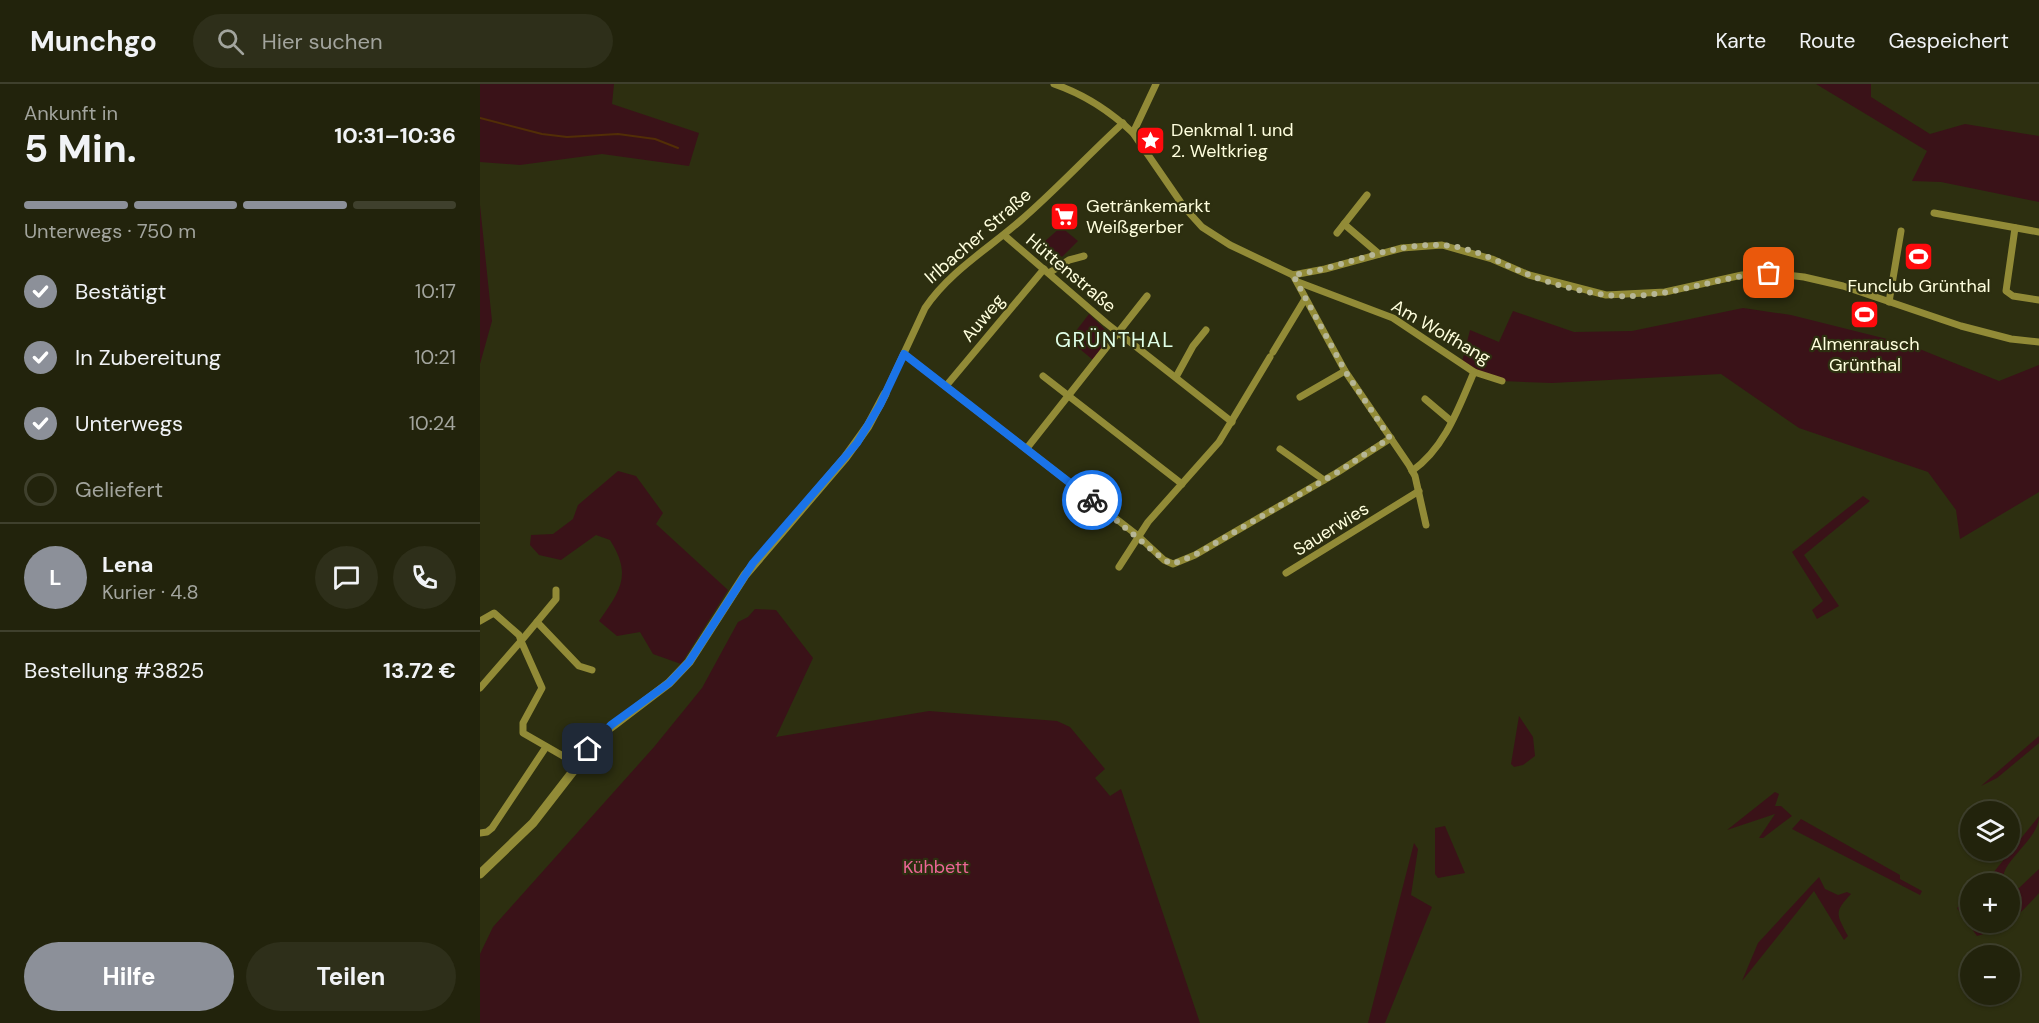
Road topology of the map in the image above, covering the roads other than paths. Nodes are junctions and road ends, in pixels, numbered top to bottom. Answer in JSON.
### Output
{"nodes":[{"id":1,"x":1054,"y":84,"type":"edge"},
{"id":2,"x":1156,"y":84,"type":"edge"},
{"id":3,"x":1123,"y":123,"type":"junction"},
{"id":4,"x":1133,"y":133,"type":"junction"},
{"id":5,"x":1367,"y":195,"type":"dead end"},
{"id":6,"x":1934,"y":213,"type":"dead end"},
{"id":7,"x":1344,"y":224,"type":"junction"},
{"id":8,"x":2015,"y":228,"type":"junction"},
{"id":9,"x":1901,"y":231,"type":"dead end"},
{"id":10,"x":1337,"y":232,"type":"dead end"},
{"id":11,"x":2039,"y":232,"type":"edge"},
{"id":12,"x":1004,"y":235,"type":"junction"},
{"id":13,"x":1379,"y":254,"type":"junction"},
{"id":14,"x":1084,"y":256,"type":"dead end"},
{"id":15,"x":1046,"y":271,"type":"junction"},
{"id":16,"x":1293,"y":275,"type":"junction"},
{"id":17,"x":1298,"y":282,"type":"junction"},
{"id":18,"x":1147,"y":296,"type":"dead end"},
{"id":19,"x":1305,"y":299,"type":"junction"},
{"id":20,"x":2039,"y":300,"type":"edge"},
{"id":21,"x":1889,"y":302,"type":"junction"},
{"id":22,"x":1206,"y":330,"type":"dead end"},
{"id":23,"x":1118,"y":332,"type":"junction"},
{"id":24,"x":2039,"y":342,"type":"edge"},
{"id":25,"x":904,"y":354,"type":"junction"},
{"id":26,"x":1345,"y":371,"type":"junction"},
{"id":27,"x":1474,"y":372,"type":"junction"},
{"id":28,"x":1043,"y":376,"type":"dead end"},
{"id":29,"x":1176,"y":377,"type":"junction"},
{"id":30,"x":1502,"y":381,"type":"dead end"},
{"id":31,"x":946,"y":386,"type":"junction"},
{"id":32,"x":885,"y":394,"type":"joint"},
{"id":33,"x":1067,"y":396,"type":"junction"},
{"id":34,"x":1300,"y":397,"type":"dead end"},
{"id":35,"x":1425,"y":399,"type":"dead end"},
{"id":36,"x":1451,"y":421,"type":"junction"},
{"id":37,"x":1232,"y":422,"type":"junction"},
{"id":38,"x":1390,"y":438,"type":"junction"},
{"id":39,"x":1027,"y":448,"type":"junction"},
{"id":40,"x":1280,"y":449,"type":"dead end"},
{"id":41,"x":1412,"y":471,"type":"junction"},
{"id":42,"x":1324,"y":480,"type":"junction"},
{"id":43,"x":1182,"y":484,"type":"junction"},
{"id":44,"x":1419,"y":491,"type":"junction"},
{"id":45,"x":1426,"y":525,"type":"dead end"},
{"id":46,"x":1137,"y":535,"type":"junction"},
{"id":47,"x":1119,"y":567,"type":"dead end"},
{"id":48,"x":1286,"y":573,"type":"dead end"},
{"id":49,"x":555,"y":590,"type":"dead end"},
{"id":50,"x":480,"y":621,"type":"edge"},
{"id":51,"x":537,"y":622,"type":"junction"},
{"id":52,"x":521,"y":641,"type":"junction"},
{"id":53,"x":592,"y":670,"type":"dead end"},
{"id":54,"x":480,"y":688,"type":"edge"},
{"id":55,"x":546,"y":747,"type":"junction"},
{"id":56,"x":577,"y":764,"type":"junction"},
{"id":57,"x":480,"y":833,"type":"edge"},
{"id":58,"x":480,"y":874,"type":"edge"}],
"edges":[{"from":1,"to":3,"type":"street"},
{"from":2,"to":4,"type":"street"},
{"from":3,"to":4,"type":"street"},
{"from":3,"to":12,"type":"street","name":"Irlbacher Straße"},
{"from":4,"to":16,"type":"street"},
{"from":5,"to":7,"type":"street"},
{"from":6,"to":8,"type":"street"},
{"from":7,"to":10,"type":"street"},
{"from":7,"to":13,"type":"street"},
{"from":8,"to":11,"type":"street"},
{"from":8,"to":20,"type":"street"},
{"from":9,"to":21,"type":"street"},
{"from":12,"to":15,"type":"street","name":"Hüttenstraße"},
{"from":12,"to":25,"type":"street","name":"Irlbacher Straße"},
{"from":13,"to":16,"type":"street"},
{"from":13,"to":21,"type":"street"},
{"from":14,"to":15,"type":"street"},
{"from":15,"to":23,"type":"street","name":"Hüttenstraße"},
{"from":15,"to":31,"type":"street","name":"Auweg"},
{"from":16,"to":17,"type":"street"},
{"from":17,"to":19,"type":"street"},
{"from":17,"to":27,"type":"street","name":"Am Wolfhang"},
{"from":18,"to":23,"type":"street"},
{"from":19,"to":26,"type":"street"},
{"from":19,"to":37,"type":"street"},
{"from":21,"to":24,"type":"street"},
{"from":22,"to":29,"type":"street"},
{"from":23,"to":29,"type":"street","name":"Hüttenstraße"},
{"from":23,"to":33,"type":"street"},
{"from":25,"to":31,"type":"street"},
{"from":25,"to":32,"type":"street","name":"Irlbacher Straße"},
{"from":26,"to":34,"type":"street"},
{"from":26,"to":38,"type":"street"},
{"from":27,"to":30,"type":"street","name":"Am Wolfhang"},
{"from":27,"to":36,"type":"street"},
{"from":28,"to":33,"type":"street"},
{"from":29,"to":37,"type":"street","name":"Hüttenstraße"},
{"from":31,"to":39,"type":"street"},
{"from":32,"to":56,"type":"street","name":"Irlbacher Straße"},
{"from":33,"to":39,"type":"street"},
{"from":33,"to":43,"type":"street"},
{"from":35,"to":36,"type":"street"},
{"from":36,"to":41,"type":"street"},
{"from":37,"to":43,"type":"street"},
{"from":38,"to":41,"type":"street"},
{"from":38,"to":42,"type":"street"},
{"from":39,"to":46,"type":"street"},
{"from":40,"to":42,"type":"street"},
{"from":41,"to":44,"type":"street"},
{"from":42,"to":46,"type":"street"},
{"from":43,"to":46,"type":"street"},
{"from":44,"to":45,"type":"street"},
{"from":44,"to":48,"type":"street","name":"Sauerwies"},
{"from":46,"to":47,"type":"street"},
{"from":49,"to":51,"type":"street"},
{"from":50,"to":52,"type":"street"},
{"from":51,"to":52,"type":"street"},
{"from":51,"to":53,"type":"street"},
{"from":52,"to":54,"type":"street"},
{"from":52,"to":55,"type":"street"},
{"from":55,"to":56,"type":"street"},
{"from":55,"to":57,"type":"street"},
{"from":56,"to":58,"type":"street","name":"Irlbacher Straße"}]}
